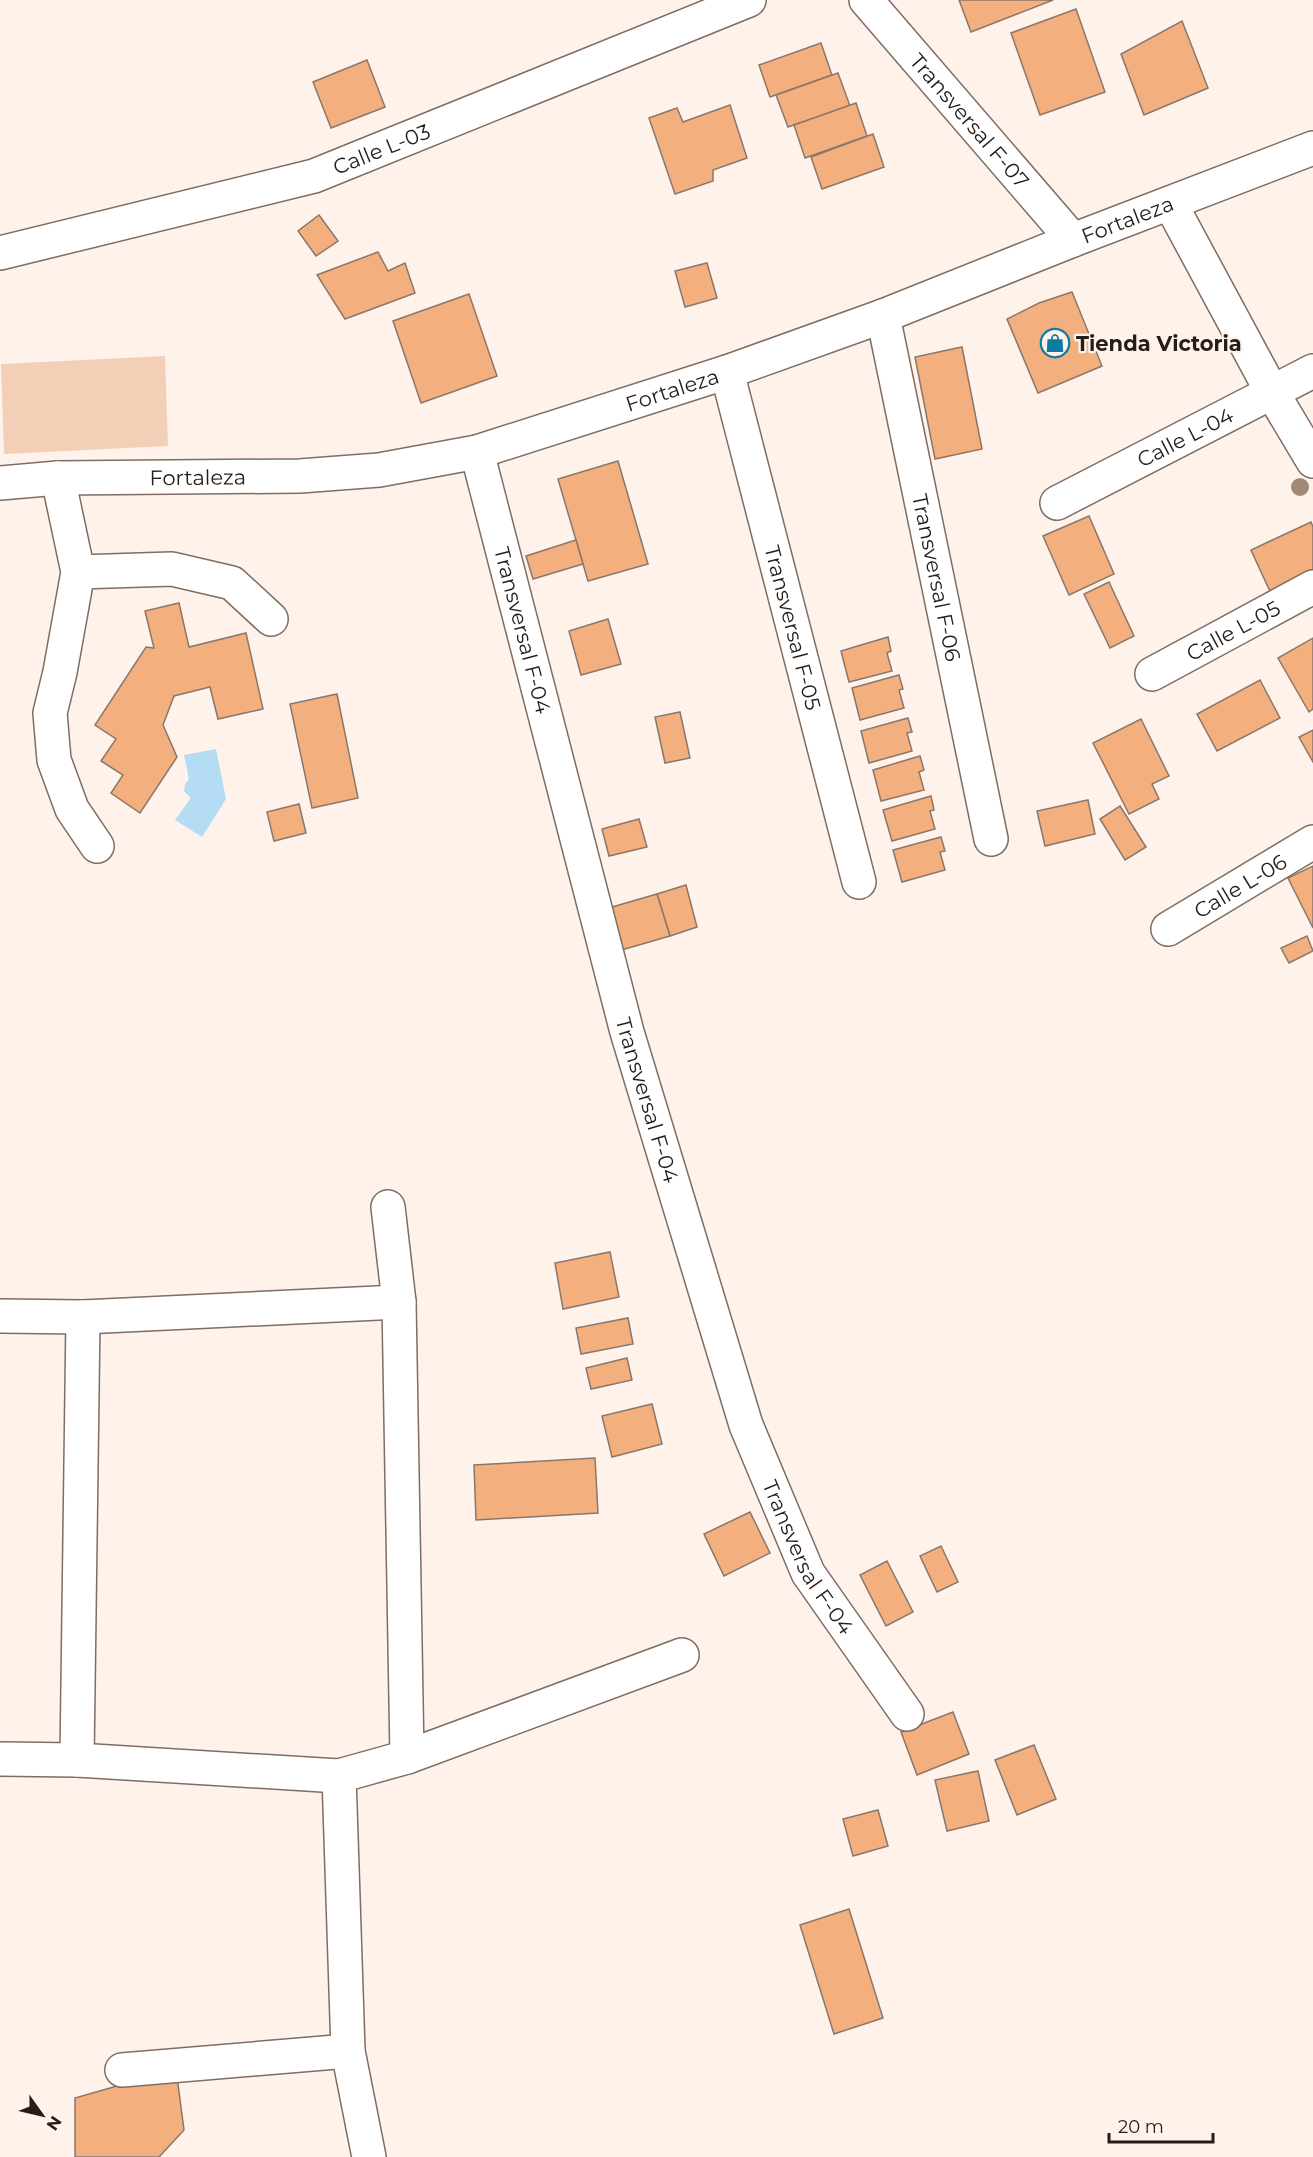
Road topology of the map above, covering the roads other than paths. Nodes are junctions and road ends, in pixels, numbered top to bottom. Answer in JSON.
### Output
{"nodes":[{"id":1,"x":749,"y":0,"type":"edge"},
{"id":2,"x":866,"y":0,"type":"edge"},
{"id":3,"x":1313,"y":148,"type":"edge"},
{"id":4,"x":1170,"y":203,"type":"junction"},
{"id":5,"x":1073,"y":240,"type":"junction"},
{"id":6,"x":0,"y":253,"type":"edge"},
{"id":7,"x":883,"y":316,"type":"junction"},
{"id":8,"x":728,"y":372,"type":"junction"},
{"id":9,"x":1313,"y":372,"type":"edge"},
{"id":10,"x":1272,"y":394,"type":"junction"},
{"id":11,"x":477,"y":452,"type":"junction"},
{"id":12,"x":1313,"y":461,"type":"edge"},
{"id":13,"x":58,"y":478,"type":"junction"},
{"id":14,"x":0,"y":483,"type":"edge"},
{"id":15,"x":1057,"y":503,"type":"dead end"},
{"id":16,"x":78,"y":572,"type":"junction"},
{"id":17,"x":1313,"y":587,"type":"edge"},
{"id":18,"x":272,"y":619,"type":"dead end"},
{"id":19,"x":1152,"y":674,"type":"dead end"},
{"id":20,"x":991,"y":839,"type":"dead end"},
{"id":21,"x":1313,"y":842,"type":"edge"},
{"id":22,"x":97,"y":846,"type":"dead end"},
{"id":23,"x":859,"y":882,"type":"dead end"},
{"id":24,"x":1168,"y":929,"type":"dead end"},
{"id":25,"x":388,"y":1207,"type":"dead end"},
{"id":26,"x":399,"y":1302,"type":"junction"},
{"id":27,"x":0,"y":1316,"type":"edge"},
{"id":28,"x":83,"y":1317,"type":"junction"},
{"id":29,"x":682,"y":1655,"type":"dead end"},
{"id":30,"x":907,"y":1714,"type":"dead end"},
{"id":31,"x":407,"y":1757,"type":"junction"},
{"id":32,"x":0,"y":1760,"type":"edge"},
{"id":33,"x":77,"y":1760,"type":"junction"},
{"id":34,"x":339,"y":1776,"type":"junction"},
{"id":35,"x":348,"y":2051,"type":"junction"},
{"id":36,"x":122,"y":2070,"type":"dead end"},
{"id":37,"x":369,"y":2157,"type":"edge"}],
"edges":[{"from":1,"to":6,"type":"street","name":"Calle L-03"},
{"from":2,"to":5,"type":"street","name":"Transversal F-07"},
{"from":3,"to":4,"type":"street","name":"Fortaleza"},
{"from":4,"to":5,"type":"street","name":"Fortaleza"},
{"from":4,"to":10,"type":"street"},
{"from":5,"to":7,"type":"street","name":"Fortaleza"},
{"from":7,"to":8,"type":"street","name":"Fortaleza"},
{"from":7,"to":20,"type":"street","name":"Transversal F-06"},
{"from":8,"to":11,"type":"street","name":"Fortaleza"},
{"from":8,"to":23,"type":"street","name":"Transversal F-05"},
{"from":9,"to":10,"type":"street","name":"Calle L-04"},
{"from":10,"to":12,"type":"street"},
{"from":10,"to":15,"type":"street","name":"Calle L-04"},
{"from":11,"to":13,"type":"street","name":"Fortaleza"},
{"from":11,"to":30,"type":"street","name":"Transversal F-04"},
{"from":13,"to":14,"type":"street","name":"Fortaleza"},
{"from":13,"to":16,"type":"street"},
{"from":16,"to":18,"type":"street"},
{"from":16,"to":22,"type":"street"},
{"from":17,"to":19,"type":"street","name":"Calle L-05"},
{"from":21,"to":24,"type":"street","name":"Calle L-06"},
{"from":25,"to":26,"type":"street"},
{"from":26,"to":28,"type":"street"},
{"from":26,"to":31,"type":"street"},
{"from":27,"to":28,"type":"street"},
{"from":28,"to":33,"type":"street"},
{"from":29,"to":31,"type":"street"},
{"from":31,"to":34,"type":"street"},
{"from":32,"to":33,"type":"street"},
{"from":33,"to":34,"type":"street"},
{"from":34,"to":35,"type":"street"},
{"from":35,"to":36,"type":"street"},
{"from":35,"to":37,"type":"street"}]}
